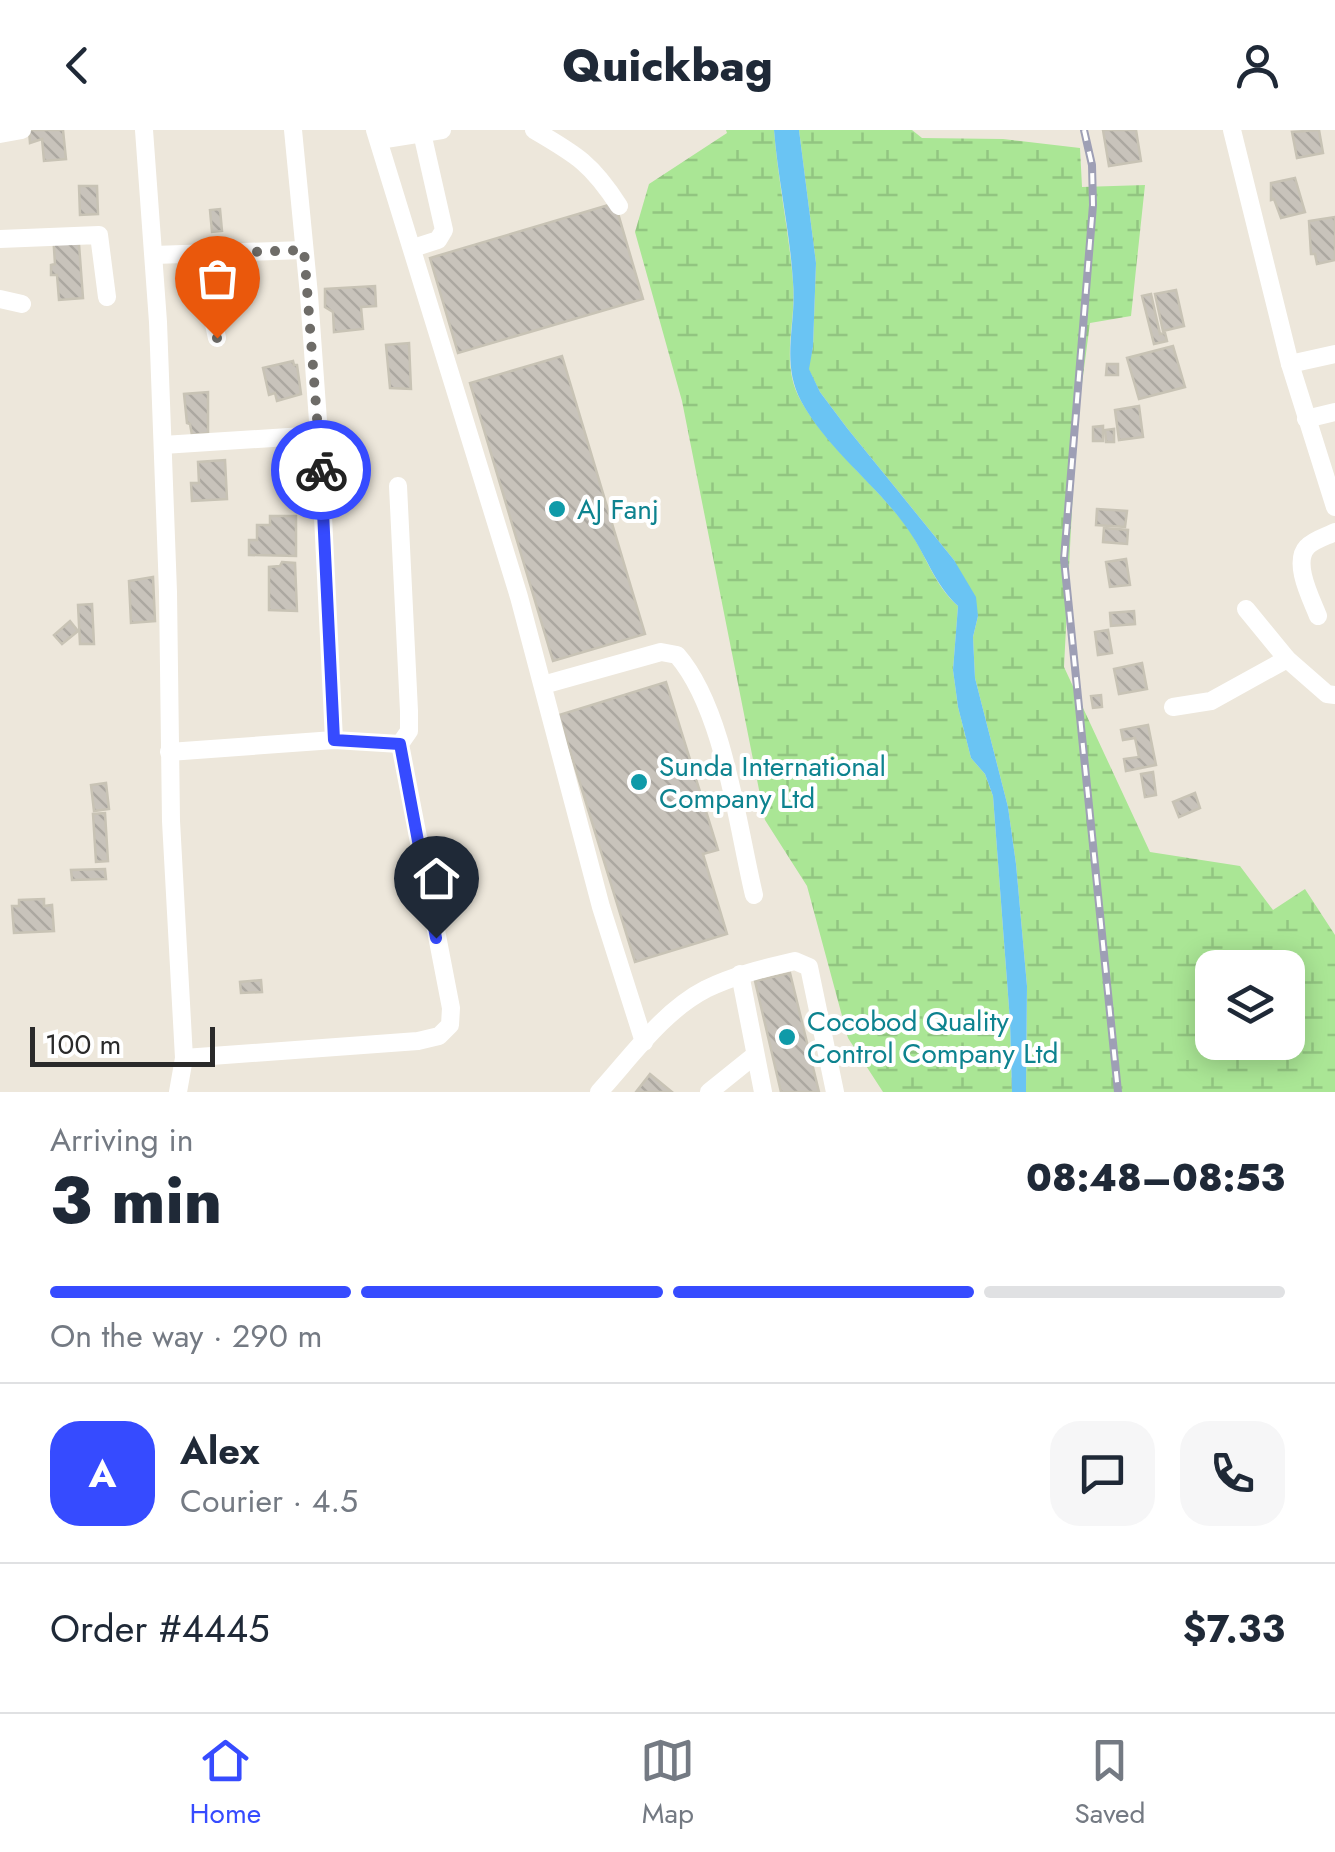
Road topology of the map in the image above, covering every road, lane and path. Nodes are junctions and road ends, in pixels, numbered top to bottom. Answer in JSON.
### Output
{"nodes":[{"id":1,"x":22,"y":130,"type":"edge"},
{"id":2,"x":144,"y":130,"type":"edge"},
{"id":3,"x":293,"y":130,"type":"edge"},
{"id":4,"x":442,"y":130,"type":"edge"},
{"id":5,"x":534,"y":130,"type":"edge"},
{"id":6,"x":1232,"y":130,"type":"edge"},
{"id":7,"x":422,"y":133,"type":"junction"},
{"id":8,"x":0,"y":134,"type":"edge"},
{"id":9,"x":377,"y":135,"type":"edge"},
{"id":10,"x":620,"y":206,"type":"dead end"},
{"id":11,"x":0,"y":239,"type":"edge"},
{"id":12,"x":413,"y":248,"type":"junction"},
{"id":13,"x":304,"y":250,"type":"junction"},
{"id":14,"x":199,"y":254,"type":"junction"},
{"id":15,"x":154,"y":256,"type":"junction"},
{"id":16,"x":107,"y":297,"type":"dead end"},
{"id":17,"x":0,"y":299,"type":"edge"},
{"id":18,"x":22,"y":304,"type":"dead end"},
{"id":19,"x":217,"y":338,"type":"dead end"},
{"id":20,"x":1335,"y":354,"type":"edge"},
{"id":21,"x":1290,"y":364,"type":"junction"},
{"id":22,"x":1335,"y":412,"type":"edge"},
{"id":23,"x":1306,"y":419,"type":"junction"},
{"id":24,"x":318,"y":435,"type":"junction"},
{"id":25,"x":163,"y":446,"type":"junction"},
{"id":26,"x":398,"y":486,"type":"dead end"},
{"id":27,"x":1335,"y":506,"type":"edge"},
{"id":28,"x":1335,"y":532,"type":"edge"},
{"id":29,"x":1246,"y":609,"type":"dead end"},
{"id":30,"x":1318,"y":616,"type":"dead end"},
{"id":31,"x":1287,"y":659,"type":"junction"},
{"id":32,"x":543,"y":685,"type":"junction"},
{"id":33,"x":1335,"y":695,"type":"edge"},
{"id":34,"x":1172,"y":706,"type":"dead end"},
{"id":35,"x":334,"y":740,"type":"junction"},
{"id":36,"x":400,"y":744,"type":"junction"},
{"id":37,"x":169,"y":752,"type":"junction"},
{"id":38,"x":754,"y":895,"type":"dead end"},
{"id":39,"x":740,"y":974,"type":"junction"},
{"id":40,"x":644,"y":1042,"type":"junction"},
{"id":41,"x":755,"y":1055,"type":"junction"},
{"id":42,"x":184,"y":1058,"type":"junction"},
{"id":43,"x":178,"y":1092,"type":"edge"},
{"id":44,"x":599,"y":1092,"type":"edge"},
{"id":45,"x":708,"y":1092,"type":"edge"},
{"id":46,"x":762,"y":1092,"type":"edge"},
{"id":47,"x":835,"y":1092,"type":"edge"}],
"edges":[{"from":1,"to":8,"type":"street"},
{"from":2,"to":15,"type":"street"},
{"from":3,"to":13,"type":"street"},
{"from":4,"to":7,"type":"street"},
{"from":5,"to":10,"type":"street"},
{"from":6,"to":21,"type":"street"},
{"from":7,"to":9,"type":"street"},
{"from":7,"to":12,"type":"street"},
{"from":9,"to":12,"type":"street"},
{"from":11,"to":16,"type":"street"},
{"from":12,"to":32,"type":"street"},
{"from":13,"to":14,"type":"street"},
{"from":13,"to":24,"type":"street"},
{"from":14,"to":15,"type":"street"},
{"from":14,"to":19,"type":"street"},
{"from":15,"to":25,"type":"street"},
{"from":17,"to":18,"type":"street"},
{"from":20,"to":21,"type":"street"},
{"from":21,"to":23,"type":"street"},
{"from":22,"to":23,"type":"street"},
{"from":23,"to":27,"type":"street"},
{"from":24,"to":25,"type":"street"},
{"from":24,"to":35,"type":"street"},
{"from":25,"to":37,"type":"street"},
{"from":26,"to":36,"type":"street"},
{"from":28,"to":30,"type":"street"},
{"from":29,"to":31,"type":"street"},
{"from":31,"to":33,"type":"street"},
{"from":31,"to":34,"type":"street"},
{"from":32,"to":38,"type":"street"},
{"from":32,"to":40,"type":"street"},
{"from":35,"to":36,"type":"street"},
{"from":35,"to":37,"type":"street"},
{"from":36,"to":42,"type":"street"},
{"from":37,"to":42,"type":"street"},
{"from":39,"to":40,"type":"street"},
{"from":39,"to":41,"type":"street"},
{"from":39,"to":47,"type":"street"},
{"from":40,"to":44,"type":"street"},
{"from":41,"to":45,"type":"street"},
{"from":41,"to":46,"type":"street"},
{"from":42,"to":43,"type":"street"}]}
